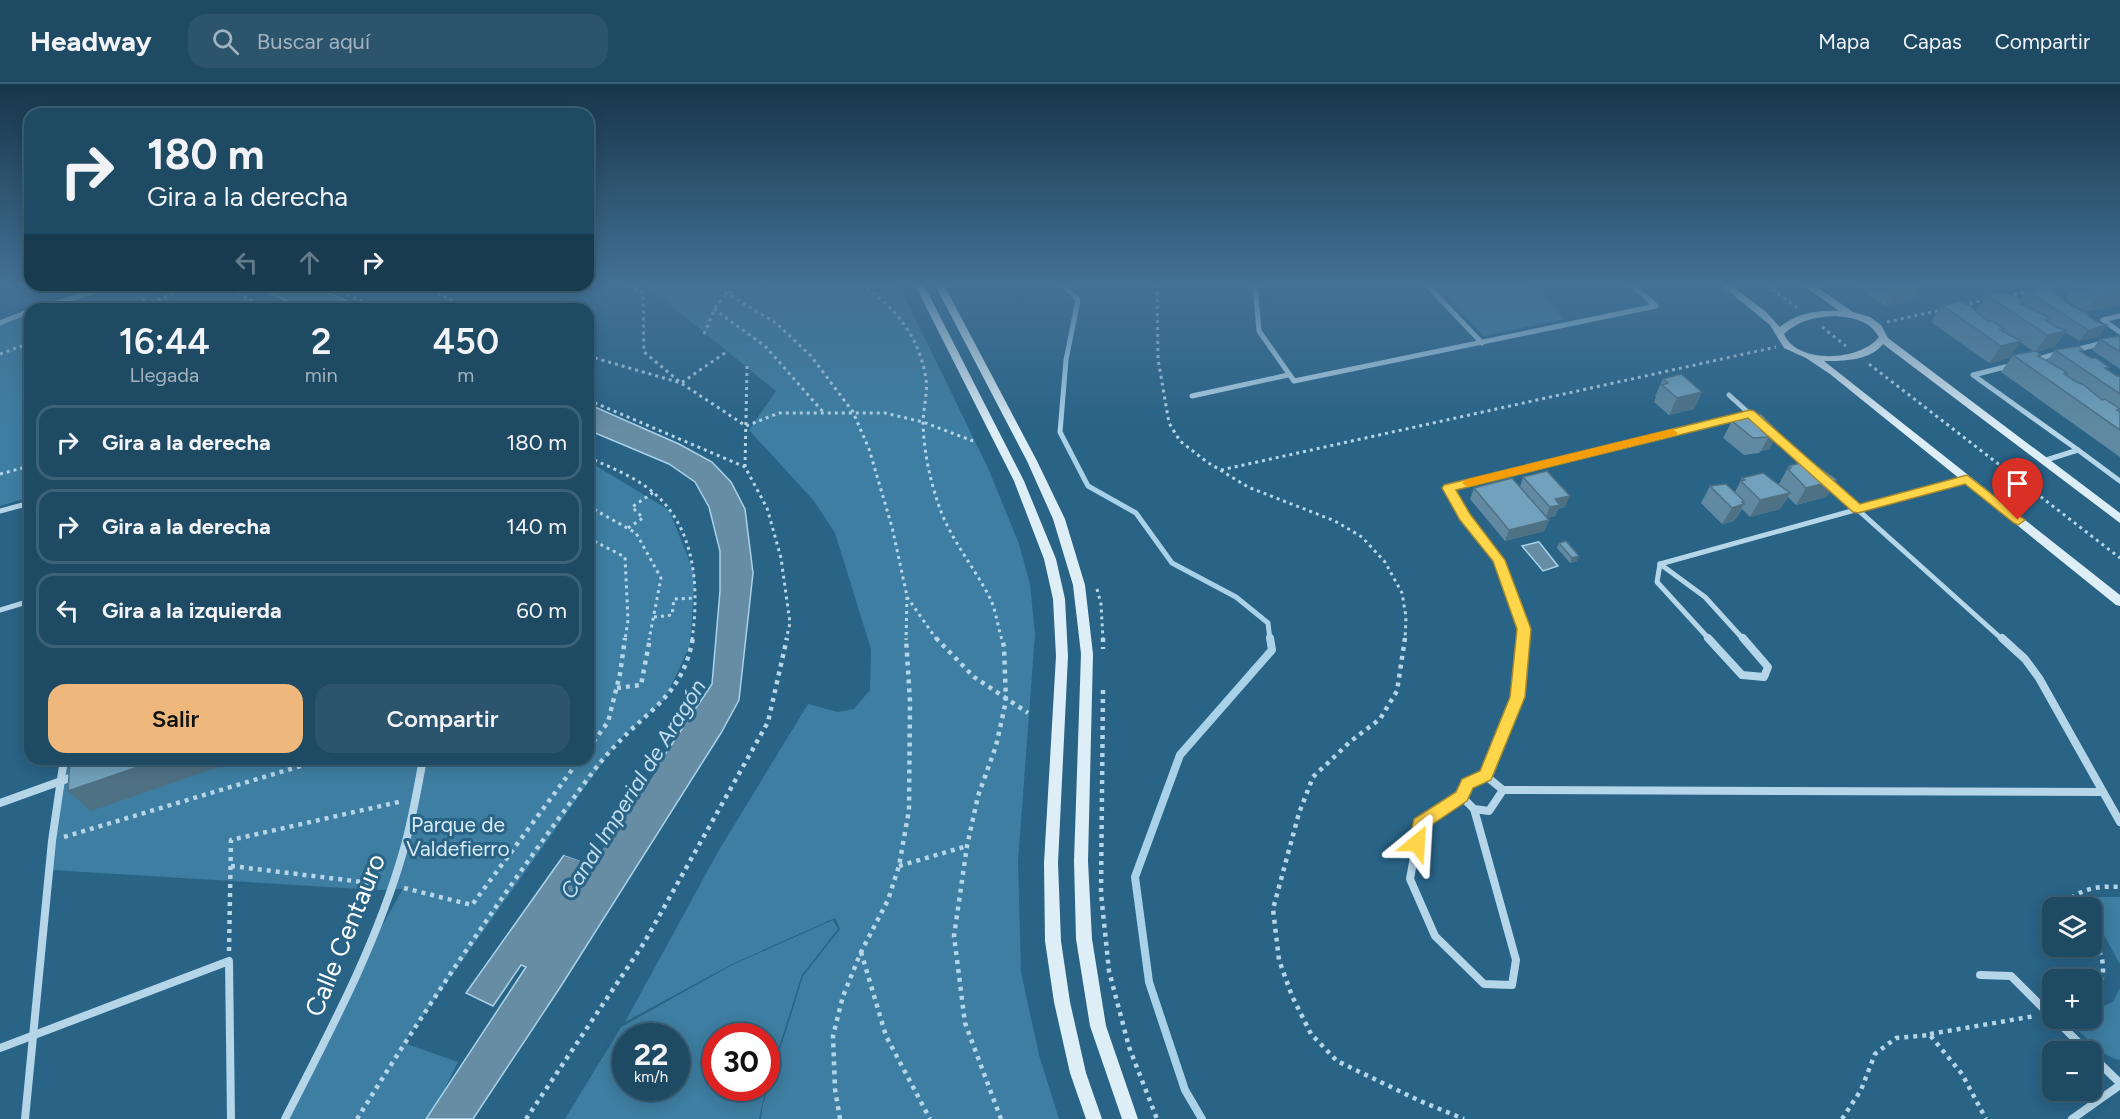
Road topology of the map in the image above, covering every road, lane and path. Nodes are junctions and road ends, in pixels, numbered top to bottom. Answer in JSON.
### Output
{"nodes":[{"id":1,"x":644,"y":333,"type":"edge"},
{"id":2,"x":747,"y":333,"type":"edge"},
{"id":3,"x":787,"y":333,"type":"edge"},
{"id":4,"x":911,"y":333,"type":"edge"},
{"id":5,"x":944,"y":333,"type":"edge"},
{"id":6,"x":965,"y":333,"type":"edge"},
{"id":7,"x":1158,"y":333,"type":"edge"},
{"id":8,"x":1261,"y":333,"type":"edge"},
{"id":9,"x":1473,"y":333,"type":"edge"},
{"id":10,"x":1528,"y":333,"type":"edge"},
{"id":11,"x":1780,"y":333,"type":"edge"},
{"id":12,"x":1829,"y":333,"type":"edge"},
{"id":13,"x":1883,"y":333,"type":"edge"},
{"id":14,"x":1884,"y":340,"type":"junction"},
{"id":15,"x":2109,"y":341,"type":"edge"},
{"id":16,"x":1482,"y":343,"type":"junction"},
{"id":17,"x":24,"y":345,"type":"edge"},
{"id":18,"x":1785,"y":345,"type":"junction"},
{"id":19,"x":725,"y":353,"type":"dead end"},
{"id":20,"x":0,"y":354,"type":"edge"},
{"id":21,"x":1810,"y":356,"type":"junction"},
{"id":22,"x":1858,"y":356,"type":"junction"},
{"id":23,"x":594,"y":358,"type":"edge"},
{"id":24,"x":2030,"y":361,"type":"edge"},
{"id":25,"x":2019,"y":364,"type":"edge"},
{"id":26,"x":747,"y":366,"type":"dead end"},
{"id":27,"x":1288,"y":375,"type":"junction"},
{"id":28,"x":681,"y":383,"type":"junction"},
{"id":29,"x":1729,"y":395,"type":"dead end"},
{"id":30,"x":1192,"y":396,"type":"dead end"},
{"id":31,"x":594,"y":403,"type":"edge"},
{"id":32,"x":853,"y":412,"type":"junction"},
{"id":33,"x":824,"y":413,"type":"junction"},
{"id":34,"x":1750,"y":414,"type":"junction"},
{"id":35,"x":923,"y":422,"type":"junction"},
{"id":36,"x":1759,"y":422,"type":"edge"},
{"id":37,"x":746,"y":426,"type":"junction"},
{"id":38,"x":1768,"y":429,"type":"edge"},
{"id":39,"x":973,"y":441,"type":"dead end"},
{"id":40,"x":2078,"y":450,"type":"junction"},
{"id":41,"x":594,"y":460,"type":"edge"},
{"id":42,"x":2043,"y":461,"type":"junction"},
{"id":43,"x":745,"y":467,"type":"junction"},
{"id":44,"x":24,"y":468,"type":"edge"},
{"id":45,"x":1813,"y":469,"type":"edge"},
{"id":46,"x":1219,"y":470,"type":"junction"},
{"id":47,"x":0,"y":474,"type":"edge"},
{"id":48,"x":1822,"y":477,"type":"edge"},
{"id":49,"x":1967,"y":479,"type":"junction"},
{"id":50,"x":2120,"y":481,"type":"edge"},
{"id":51,"x":654,"y":492,"type":"junction"},
{"id":52,"x":24,"y":505,"type":"edge"},
{"id":53,"x":594,"y":509,"type":"edge"},
{"id":54,"x":1858,"y":509,"type":"junction"},
{"id":55,"x":0,"y":511,"type":"edge"},
{"id":56,"x":2120,"y":519,"type":"edge"},
{"id":57,"x":627,"y":528,"type":"junction"},
{"id":58,"x":594,"y":541,"type":"edge"},
{"id":59,"x":2120,"y":558,"type":"edge"},
{"id":60,"x":1660,"y":564,"type":"junction"},
{"id":61,"x":907,"y":596,"type":"junction"},
{"id":62,"x":695,"y":598,"type":"junction"},
{"id":63,"x":2120,"y":602,"type":"edge"},
{"id":64,"x":24,"y":603,"type":"edge"},
{"id":65,"x":0,"y":610,"type":"edge"},
{"id":66,"x":654,"y":617,"type":"junction"},
{"id":67,"x":617,"y":688,"type":"junction"},
{"id":68,"x":1006,"y":701,"type":"junction"},
{"id":69,"x":1028,"y":713,"type":"dead end"},
{"id":70,"x":594,"y":741,"type":"edge"},
{"id":71,"x":63,"y":765,"type":"edge"},
{"id":72,"x":304,"y":765,"type":"edge"},
{"id":73,"x":422,"y":765,"type":"edge"},
{"id":74,"x":576,"y":765,"type":"edge"},
{"id":75,"x":79,"y":774,"type":"edge"},
{"id":76,"x":1486,"y":776,"type":"junction"},
{"id":77,"x":61,"y":781,"type":"junction"},
{"id":78,"x":1503,"y":790,"type":"junction"},
{"id":79,"x":2100,"y":792,"type":"junction"},
{"id":80,"x":1461,"y":796,"type":"junction"},
{"id":81,"x":417,"y":798,"type":"junction"},
{"id":82,"x":0,"y":803,"type":"edge"},
{"id":83,"x":1474,"y":809,"type":"junction"},
{"id":84,"x":2120,"y":822,"type":"edge"},
{"id":85,"x":52,"y":841,"type":"junction"},
{"id":86,"x":967,"y":846,"type":"junction"},
{"id":87,"x":231,"y":866,"type":"junction"},
{"id":88,"x":899,"y":866,"type":"junction"},
{"id":89,"x":392,"y":885,"type":"junction"},
{"id":90,"x":2120,"y":887,"type":"edge"},
{"id":91,"x":2074,"y":897,"type":"edge"},
{"id":92,"x":861,"y":952,"type":"junction"},
{"id":93,"x":2102,"y":954,"type":"edge"},
{"id":94,"x":229,"y":961,"type":"junction"},
{"id":95,"x":1980,"y":975,"type":"dead end"},
{"id":96,"x":2102,"y":984,"type":"edge"},
{"id":97,"x":2042,"y":1007,"type":"edge"},
{"id":98,"x":2042,"y":1017,"type":"edge"},
{"id":99,"x":2064,"y":1029,"type":"edge"},
{"id":100,"x":34,"y":1035,"type":"junction"},
{"id":101,"x":1929,"y":1035,"type":"junction"},
{"id":102,"x":2077,"y":1041,"type":"edge"},
{"id":103,"x":0,"y":1048,"type":"edge"},
{"id":104,"x":2102,"y":1066,"type":"edge"},
{"id":105,"x":2120,"y":1084,"type":"edge"},
{"id":106,"x":25,"y":1119,"type":"edge"},
{"id":107,"x":231,"y":1119,"type":"edge"},
{"id":108,"x":285,"y":1119,"type":"edge"},
{"id":109,"x":357,"y":1119,"type":"edge"},
{"id":110,"x":526,"y":1119,"type":"edge"},
{"id":111,"x":840,"y":1119,"type":"edge"},
{"id":112,"x":930,"y":1119,"type":"edge"},
{"id":113,"x":1001,"y":1119,"type":"edge"},
{"id":114,"x":1094,"y":1119,"type":"edge"},
{"id":115,"x":1130,"y":1119,"type":"edge"},
{"id":116,"x":1464,"y":1119,"type":"edge"},
{"id":117,"x":1842,"y":1119,"type":"edge"},
{"id":118,"x":1986,"y":1119,"type":"edge"},
{"id":119,"x":2072,"y":1119,"type":"edge"}],
"edges":[{"from":1,"to":28,"type":"path"},
{"from":2,"to":33,"type":"path"},
{"from":3,"to":32,"type":"path"},
{"from":4,"to":35,"type":"path"},
{"from":5,"to":114,"type":"main road"},
{"from":6,"to":115,"type":"main road"},
{"from":7,"to":46,"type":"path"},
{"from":8,"to":27,"type":"street"},
{"from":9,"to":16,"type":"street"},
{"from":10,"to":16,"type":"street"},
{"from":11,"to":18,"type":"main road"},
{"from":12,"to":22,"type":"path"},
{"from":13,"to":14,"type":"main road"},
{"from":14,"to":22,"type":"main road"},
{"from":14,"to":42,"type":"main road"},
{"from":15,"to":24,"type":"street"},
{"from":16,"to":27,"type":"street"},
{"from":17,"to":20,"type":"path"},
{"from":18,"to":21,"type":"main road"},
{"from":18,"to":46,"type":"path"},
{"from":19,"to":28,"type":"path"},
{"from":21,"to":22,"type":"main road"},
{"from":21,"to":49,"type":"main road"},
{"from":22,"to":59,"type":"path"},
{"from":23,"to":28,"type":"path"},
{"from":25,"to":40,"type":"street"},
{"from":26,"to":37,"type":"path"},
{"from":27,"to":30,"type":"street"},
{"from":28,"to":37,"type":"path"},
{"from":29,"to":34,"type":"street"},
{"from":31,"to":43,"type":"path"},
{"from":32,"to":33,"type":"path"},
{"from":32,"to":35,"type":"path"},
{"from":32,"to":61,"type":"path"},
{"from":33,"to":37,"type":"path"},
{"from":34,"to":36,"type":"street"},
{"from":34,"to":76,"type":"street"},
{"from":35,"to":39,"type":"path"},
{"from":35,"to":68,"type":"path"},
{"from":37,"to":43,"type":"path"},
{"from":38,"to":45,"type":"street"},
{"from":40,"to":42,"type":"street"},
{"from":40,"to":50,"type":"street"},
{"from":41,"to":51,"type":"path"},
{"from":42,"to":56,"type":"main road"},
{"from":43,"to":110,"type":"path"},
{"from":44,"to":47,"type":"path"},
{"from":46,"to":116,"type":"path"},
{"from":48,"to":54,"type":"street"},
{"from":49,"to":54,"type":"street"},
{"from":49,"to":63,"type":"main road"},
{"from":51,"to":57,"type":"path"},
{"from":51,"to":62,"type":"path"},
{"from":52,"to":55,"type":"street"},
{"from":53,"to":57,"type":"path"},
{"from":54,"to":60,"type":"street"},
{"from":54,"to":79,"type":"street"},
{"from":57,"to":66,"type":"path"},
{"from":58,"to":67,"type":"path"},
{"from":60,"to":60,"type":"street"},
{"from":61,"to":68,"type":"path"},
{"from":61,"to":88,"type":"path"},
{"from":62,"to":66,"type":"path"},
{"from":62,"to":109,"type":"path"},
{"from":64,"to":65,"type":"street"},
{"from":66,"to":67,"type":"path"},
{"from":67,"to":70,"type":"path"},
{"from":68,"to":69,"type":"path"},
{"from":68,"to":86,"type":"path"},
{"from":71,"to":77,"type":"street"},
{"from":72,"to":85,"type":"path"},
{"from":73,"to":81,"type":"street","name":"Calle Centauro"},
{"from":74,"to":89,"type":"path"},
{"from":75,"to":77,"type":"street"},
{"from":76,"to":78,"type":"street"},
{"from":76,"to":80,"type":"street"},
{"from":77,"to":82,"type":"street"},
{"from":77,"to":85,"type":"street"},
{"from":78,"to":79,"type":"street"},
{"from":78,"to":83,"type":"street"},
{"from":79,"to":84,"type":"street"},
{"from":80,"to":83,"type":"street"},
{"from":80,"to":83,"type":"street"},
{"from":81,"to":87,"type":"path"},
{"from":81,"to":89,"type":"street","name":"Calle Centauro"},
{"from":85,"to":100,"type":"street"},
{"from":86,"to":88,"type":"path"},
{"from":86,"to":113,"type":"path"},
{"from":87,"to":89,"type":"path"},
{"from":87,"to":94,"type":"path"},
{"from":88,"to":92,"type":"path"},
{"from":89,"to":108,"type":"street","name":"Calle Centauro"},
{"from":90,"to":91,"type":"path"},
{"from":92,"to":111,"type":"path"},
{"from":92,"to":112,"type":"path"},
{"from":93,"to":96,"type":"path"},
{"from":94,"to":100,"type":"street"},
{"from":94,"to":107,"type":"street"},
{"from":95,"to":97,"type":"street"},
{"from":98,"to":101,"type":"path"},
{"from":99,"to":102,"type":"street"},
{"from":100,"to":103,"type":"street"},
{"from":100,"to":106,"type":"street"},
{"from":101,"to":117,"type":"path"},
{"from":101,"to":118,"type":"path"},
{"from":104,"to":105,"type":"street"},
{"from":105,"to":119,"type":"street"}]}
